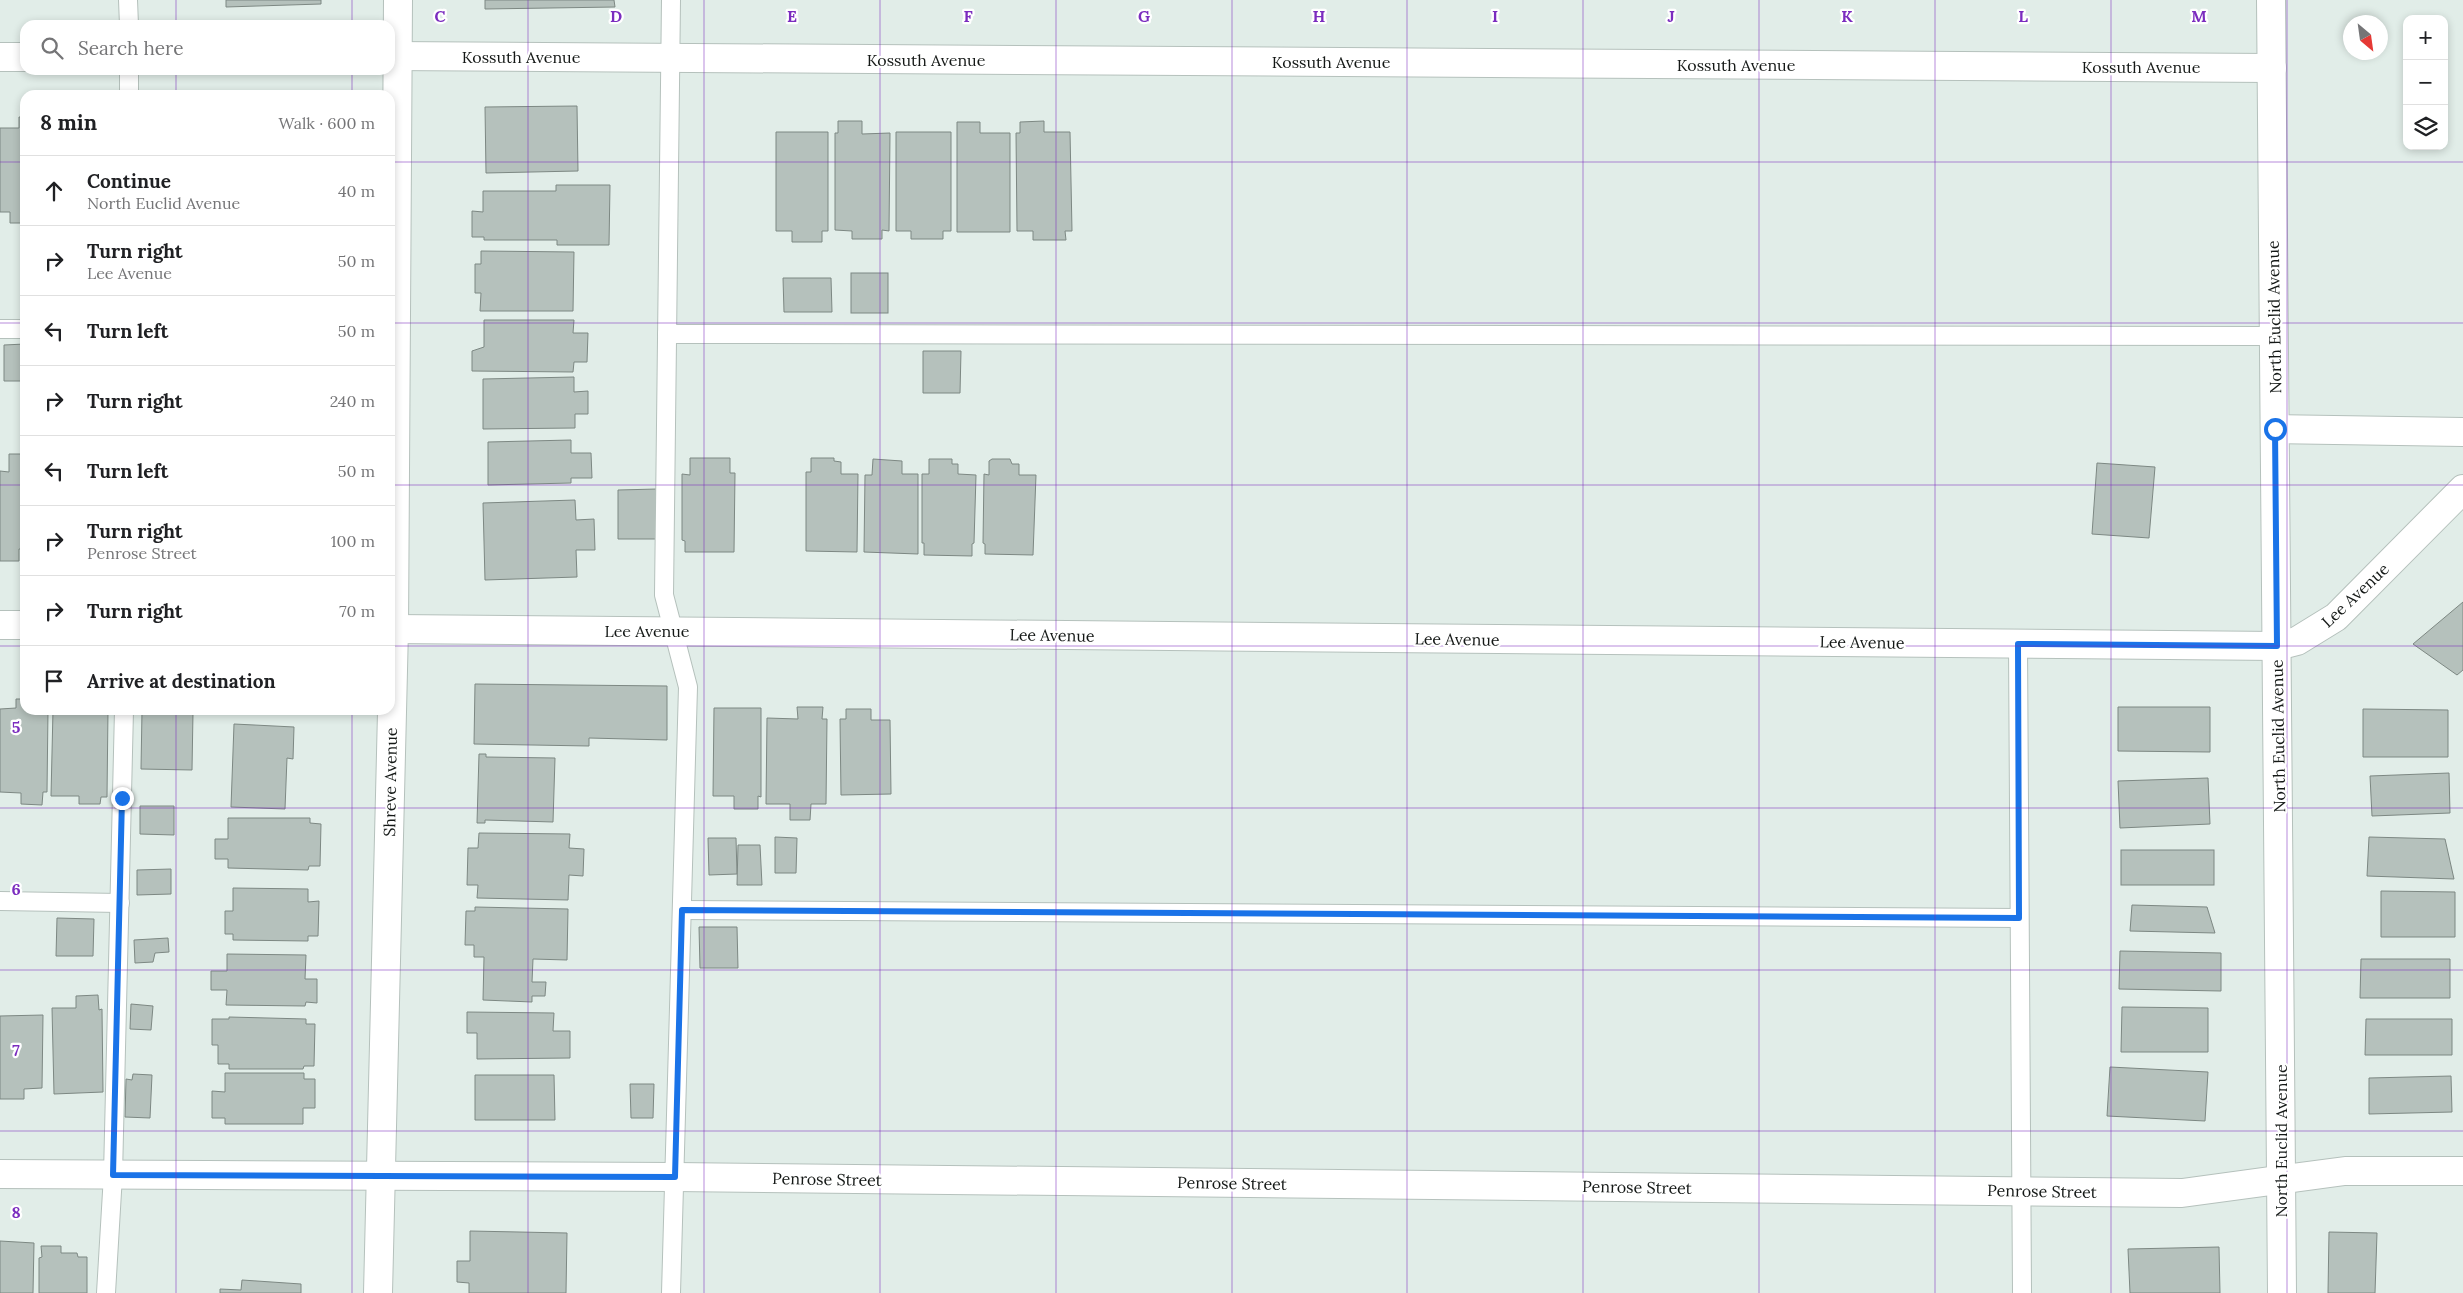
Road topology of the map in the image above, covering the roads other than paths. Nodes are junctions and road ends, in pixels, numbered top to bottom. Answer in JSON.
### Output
{"nodes":[{"id":1,"x":128,"y":0,"type":"edge"},
{"id":2,"x":398,"y":0,"type":"edge"},
{"id":3,"x":671,"y":0,"type":"edge"},
{"id":4,"x":2271,"y":0,"type":"edge"},
{"id":5,"x":129,"y":20,"type":"edge"},
{"id":6,"x":395,"y":42,"type":"edge"},
{"id":7,"x":395,"y":56,"type":"edge"},
{"id":8,"x":0,"y":57,"type":"edge"},
{"id":9,"x":20,"y":57,"type":"edge"},
{"id":10,"x":671,"y":58,"type":"junction"},
{"id":11,"x":2272,"y":68,"type":"junction"},
{"id":12,"x":129,"y":75,"type":"edge"},
{"id":13,"x":394,"y":75,"type":"edge"},
{"id":14,"x":129,"y":90,"type":"edge"},
{"id":15,"x":394,"y":90,"type":"edge"},
{"id":16,"x":0,"y":329,"type":"edge"},
{"id":17,"x":20,"y":330,"type":"edge"},
{"id":18,"x":667,"y":334,"type":"junction"},
{"id":19,"x":2274,"y":336,"type":"junction"},
{"id":20,"x":2275,"y":429,"type":"junction"},
{"id":21,"x":2463,"y":432,"type":"edge"},
{"id":22,"x":2463,"y":489,"type":"edge"},
{"id":23,"x":0,"y":625,"type":"edge"},
{"id":24,"x":20,"y":625,"type":"edge"},
{"id":25,"x":395,"y":629,"type":"edge"},
{"id":26,"x":674,"y":632,"type":"junction"},
{"id":27,"x":2018,"y":644,"type":"junction"},
{"id":28,"x":2277,"y":646,"type":"junction"},
{"id":29,"x":124,"y":715,"type":"edge"},
{"id":30,"x":390,"y":715,"type":"edge"},
{"id":31,"x":0,"y":901,"type":"edge"},
{"id":32,"x":120,"y":903,"type":"junction"},
{"id":33,"x":682,"y":910,"type":"junction"},
{"id":34,"x":2019,"y":918,"type":"junction"},
{"id":35,"x":2463,"y":1171,"type":"edge"},
{"id":36,"x":0,"y":1174,"type":"edge"},
{"id":37,"x":113,"y":1175,"type":"junction"},
{"id":38,"x":380,"y":1177,"type":"junction"},
{"id":39,"x":675,"y":1177,"type":"junction"},
{"id":40,"x":2282,"y":1179,"type":"junction"},
{"id":41,"x":2021,"y":1190,"type":"junction"},
{"id":42,"x":106,"y":1293,"type":"edge"},
{"id":43,"x":378,"y":1293,"type":"edge"},
{"id":44,"x":671,"y":1293,"type":"edge"},
{"id":45,"x":2022,"y":1293,"type":"edge"},
{"id":46,"x":2282,"y":1293,"type":"edge"}],
"edges":[{"from":1,"to":5,"type":"lane"},
{"from":2,"to":6,"type":"street","name":"Shreve Avenue"},
{"from":3,"to":10,"type":"lane"},
{"from":4,"to":11,"type":"street","name":"North Euclid Avenue"},
{"from":7,"to":10,"type":"street","name":"Kossuth Avenue"},
{"from":8,"to":9,"type":"street"},
{"from":10,"to":11,"type":"street","name":"Kossuth Avenue"},
{"from":10,"to":18,"type":"lane"},
{"from":11,"to":19,"type":"street","name":"North Euclid Avenue"},
{"from":12,"to":14,"type":"lane"},
{"from":13,"to":15,"type":"street","name":"Shreve Avenue"},
{"from":16,"to":17,"type":"lane"},
{"from":18,"to":19,"type":"lane"},
{"from":18,"to":26,"type":"lane"},
{"from":19,"to":20,"type":"street","name":"North Euclid Avenue"},
{"from":20,"to":21,"type":"street"},
{"from":20,"to":28,"type":"street","name":"North Euclid Avenue"},
{"from":22,"to":28,"type":"street","name":"Lee Avenue"},
{"from":23,"to":24,"type":"street"},
{"from":25,"to":26,"type":"street","name":"Lee Avenue"},
{"from":26,"to":27,"type":"street","name":"Lee Avenue"},
{"from":26,"to":33,"type":"lane"},
{"from":27,"to":28,"type":"street","name":"Lee Avenue"},
{"from":27,"to":34,"type":"lane"},
{"from":28,"to":40,"type":"street","name":"North Euclid Avenue"},
{"from":29,"to":32,"type":"lane"},
{"from":30,"to":38,"type":"street","name":"Shreve Avenue"},
{"from":31,"to":32,"type":"lane"},
{"from":32,"to":37,"type":"lane"},
{"from":33,"to":34,"type":"lane"},
{"from":33,"to":39,"type":"lane"},
{"from":34,"to":41,"type":"lane"},
{"from":35,"to":40,"type":"street","name":"Penrose Street"},
{"from":36,"to":37,"type":"street","name":"Penrose Street"},
{"from":37,"to":38,"type":"street","name":"Penrose Street"},
{"from":37,"to":42,"type":"lane"},
{"from":38,"to":39,"type":"street","name":"Penrose Street"},
{"from":38,"to":43,"type":"street","name":"Shreve Avenue"},
{"from":39,"to":41,"type":"street","name":"Penrose Street"},
{"from":39,"to":44,"type":"lane"},
{"from":40,"to":41,"type":"street","name":"Penrose Street"},
{"from":40,"to":46,"type":"street","name":"North Euclid Avenue"},
{"from":41,"to":45,"type":"lane"}]}
